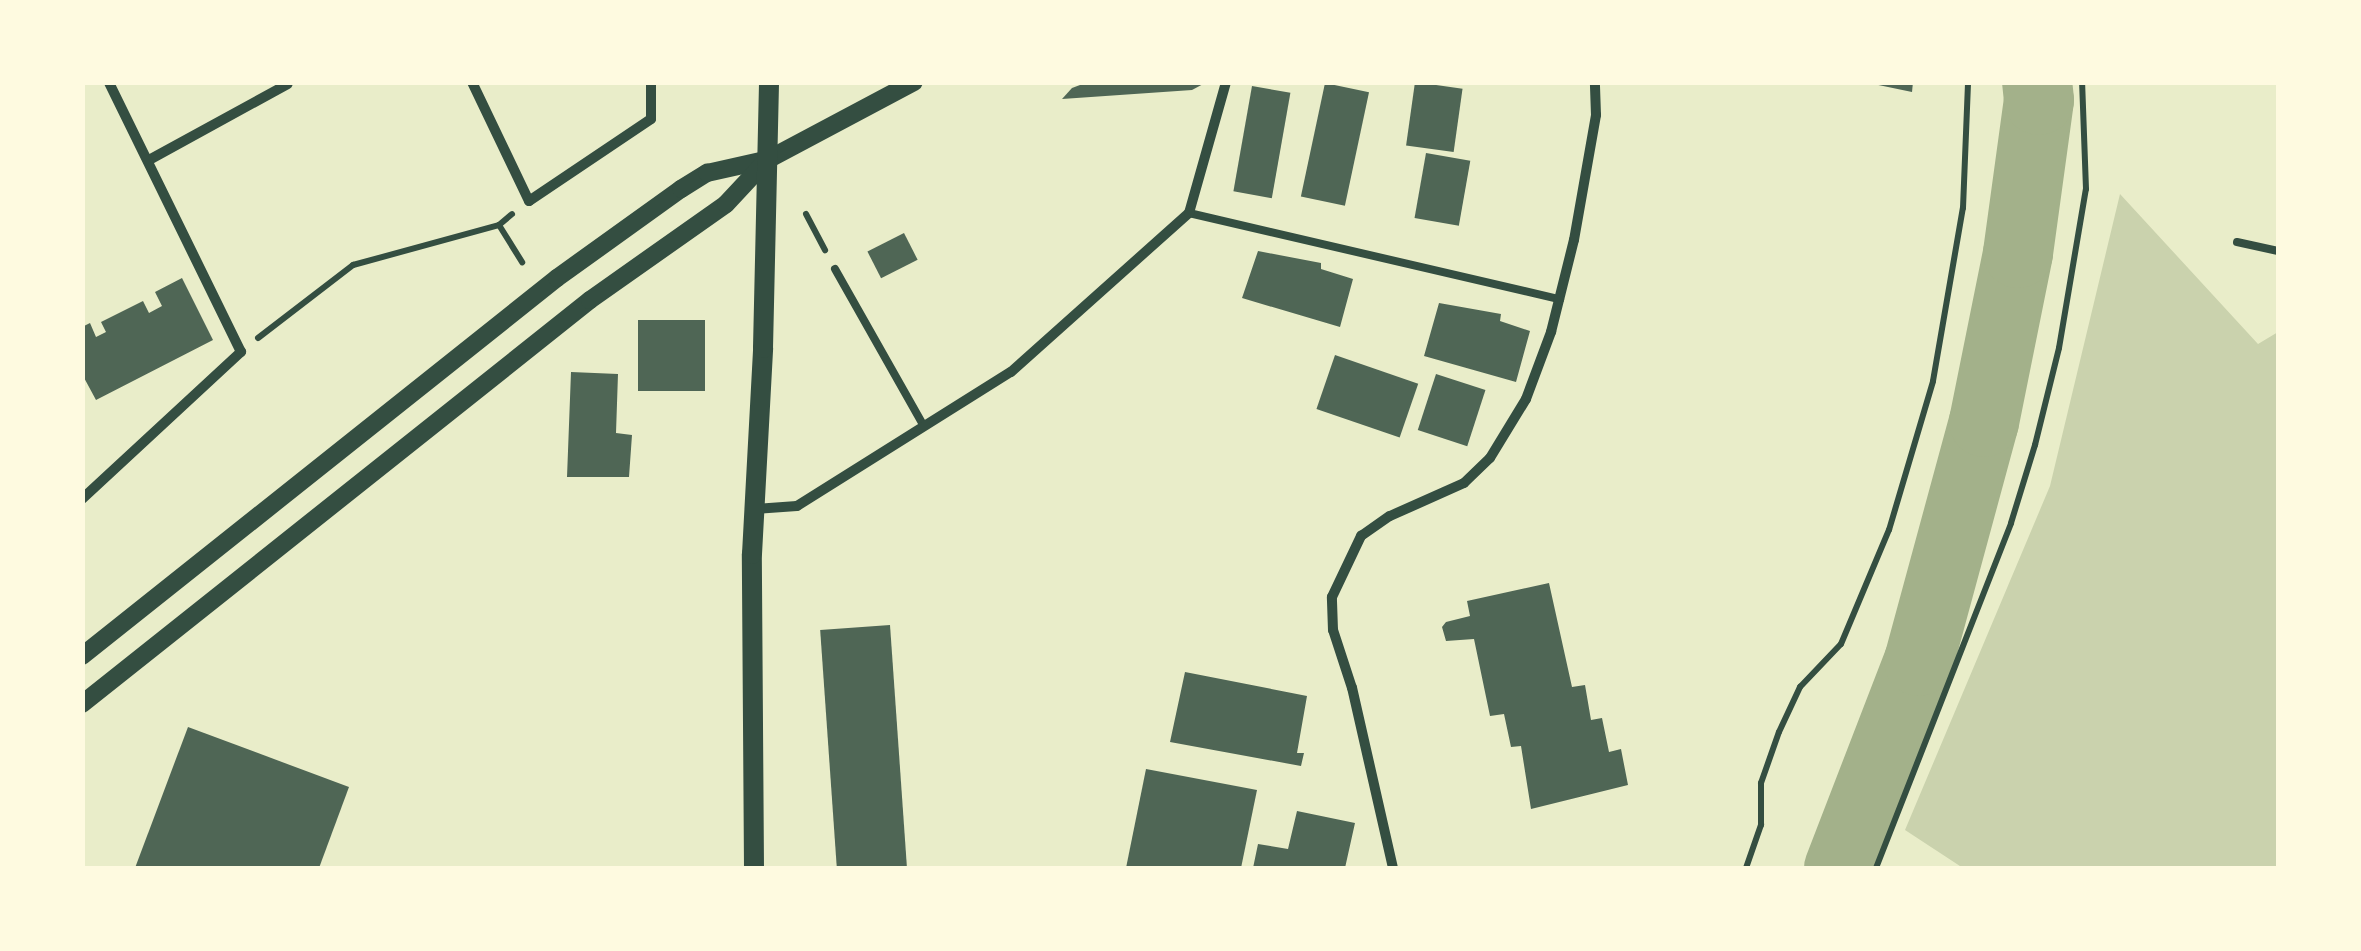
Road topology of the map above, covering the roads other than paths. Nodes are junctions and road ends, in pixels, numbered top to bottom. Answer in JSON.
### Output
{"nodes":[{"id":1,"x":109,"y":82,"type":"edge"},
{"id":2,"x":472,"y":82,"type":"edge"},
{"id":3,"x":651,"y":82,"type":"edge"},
{"id":4,"x":769,"y":82,"type":"edge"},
{"id":5,"x":914,"y":82,"type":"edge"},
{"id":6,"x":1226,"y":82,"type":"edge"},
{"id":7,"x":1595,"y":82,"type":"edge"},
{"id":8,"x":288,"y":84,"type":"edge"},
{"id":9,"x":769,"y":159,"type":"junction"},
{"id":10,"x":149,"y":160,"type":"junction"},
{"id":11,"x":1189,"y":214,"type":"junction"},
{"id":12,"x":2237,"y":242,"type":"dead end"},
{"id":13,"x":2278,"y":251,"type":"edge"},
{"id":14,"x":835,"y":268,"type":"road end"},
{"id":15,"x":1561,"y":299,"type":"junction"},
{"id":16,"x":924,"y":426,"type":"junction"},
{"id":17,"x":82,"y":498,"type":"edge"},
{"id":18,"x":754,"y":509,"type":"junction"},
{"id":19,"x":82,"y":656,"type":"edge"},
{"id":20,"x":82,"y":704,"type":"edge"},
{"id":21,"x":754,"y":868,"type":"edge"},
{"id":22,"x":1393,"y":868,"type":"edge"}],
"edges":[{"from":1,"to":10,"type":"street"},
{"from":2,"to":3,"type":"street"},
{"from":4,"to":9,"type":"main road"},
{"from":5,"to":9,"type":"street"},
{"from":6,"to":11,"type":"street"},
{"from":7,"to":15,"type":"street"},
{"from":8,"to":10,"type":"street"},
{"from":9,"to":18,"type":"main road"},
{"from":9,"to":19,"type":"street"},
{"from":9,"to":20,"type":"street"},
{"from":10,"to":17,"type":"street"},
{"from":11,"to":15,"type":"lane"},
{"from":11,"to":16,"type":"street"},
{"from":12,"to":13,"type":"lane"},
{"from":14,"to":16,"type":"lane"},
{"from":15,"to":22,"type":"street"},
{"from":16,"to":18,"type":"street"},
{"from":18,"to":21,"type":"main road"}]}
